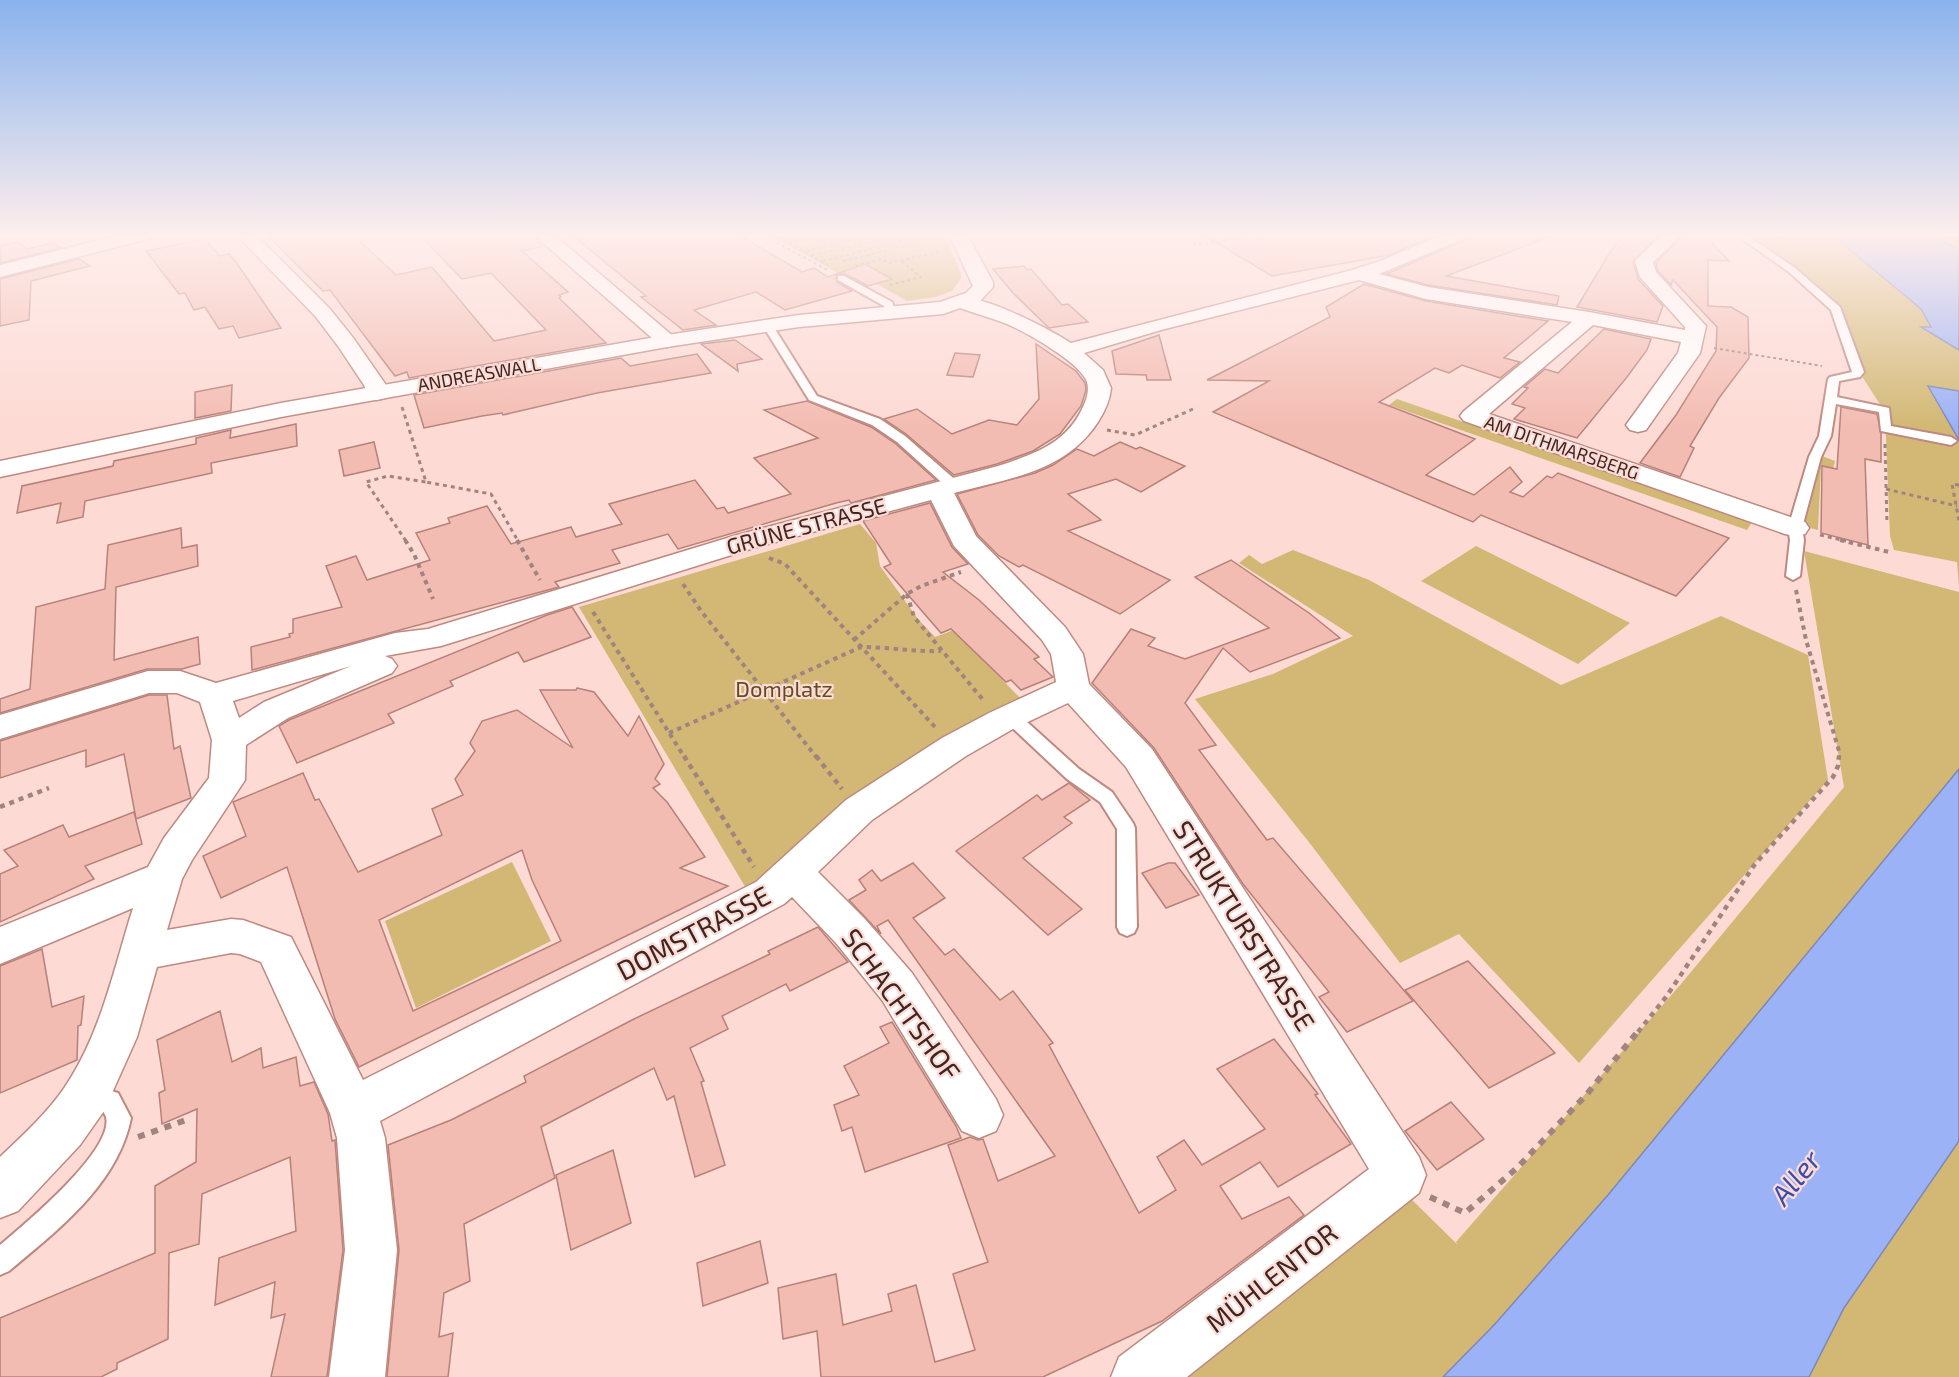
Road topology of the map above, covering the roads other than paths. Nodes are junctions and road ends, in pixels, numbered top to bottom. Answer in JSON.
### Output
{"nodes":[{"id":1,"x":308,"y":298,"type":"edge"},
{"id":2,"x":618,"y":298,"type":"edge"},
{"id":3,"x":878,"y":298,"type":"edge"},
{"id":4,"x":970,"y":298,"type":"edge"},
{"id":5,"x":1263,"y":298,"type":"edge"},
{"id":6,"x":1460,"y":298,"type":"edge"},
{"id":7,"x":1670,"y":298,"type":"edge"},
{"id":8,"x":1824,"y":298,"type":"edge"},
{"id":9,"x":962,"y":303,"type":"junction"},
{"id":10,"x":892,"y":314,"type":"junction"},
{"id":11,"x":1589,"y":318,"type":"junction"},
{"id":12,"x":768,"y":326,"type":"junction"},
{"id":13,"x":668,"y":341,"type":"junction"},
{"id":14,"x":1693,"y":341,"type":"junction"},
{"id":15,"x":1068,"y":351,"type":"junction"},
{"id":16,"x":387,"y":391,"type":"junction"},
{"id":17,"x":1830,"y":399,"type":"junction"},
{"id":18,"x":1638,"y":426,"type":"dead end"},
{"id":19,"x":1951,"y":441,"type":"dead end"},
{"id":20,"x":0,"y":469,"type":"edge"},
{"id":21,"x":946,"y":488,"type":"junction"},
{"id":22,"x":1795,"y":528,"type":"junction"},
{"id":23,"x":1793,"y":576,"type":"road end"},
{"id":24,"x":430,"y":639,"type":"junction"},
{"id":25,"x":1073,"y":687,"type":"junction"},
{"id":26,"x":214,"y":695,"type":"junction"},
{"id":27,"x":1006,"y":718,"type":"junction"},
{"id":28,"x":0,"y":727,"type":"edge"},
{"id":29,"x":229,"y":740,"type":"junction"},
{"id":30,"x":162,"y":878,"type":"junction"},
{"id":31,"x":781,"y":883,"type":"junction"},
{"id":32,"x":1127,"y":927,"type":"dead end"},
{"id":33,"x":0,"y":946,"type":"edge"},
{"id":34,"x":141,"y":952,"type":"junction"},
{"id":35,"x":87,"y":1095,"type":"junction"},
{"id":36,"x":353,"y":1110,"type":"junction"},
{"id":37,"x":979,"y":1115,"type":"dead end"},
{"id":38,"x":1401,"y":1175,"type":"joint"},
{"id":39,"x":0,"y":1193,"type":"edge"},
{"id":40,"x":0,"y":1262,"type":"edge"},
{"id":41,"x":357,"y":1377,"type":"edge"},
{"id":42,"x":1139,"y":1377,"type":"edge"}],
"edges":[{"from":1,"to":16,"type":"street"},
{"from":2,"to":13,"type":"street"},
{"from":3,"to":10,"type":"lane"},
{"from":4,"to":9,"type":"street"},
{"from":5,"to":15,"type":"street"},
{"from":6,"to":11,"type":"street"},
{"from":7,"to":14,"type":"street"},
{"from":8,"to":17,"type":"lane"},
{"from":9,"to":10,"type":"street","name":"ANDREASWALL"},
{"from":9,"to":15,"type":"street","name":"GRÜNE STRASSE"},
{"from":10,"to":12,"type":"street","name":"ANDREASWALL"},
{"from":11,"to":14,"type":"street"},
{"from":11,"to":22,"type":"street","name":"AM DITHMARSBERG"},
{"from":12,"to":13,"type":"street","name":"ANDREASWALL"},
{"from":12,"to":21,"type":"lane"},
{"from":13,"to":16,"type":"street","name":"ANDREASWALL"},
{"from":14,"to":18,"type":"street"},
{"from":15,"to":21,"type":"street","name":"GRÜNE STRASSE"},
{"from":16,"to":20,"type":"street","name":"ANDREASWALL"},
{"from":17,"to":19,"type":"lane"},
{"from":17,"to":22,"type":"lane"},
{"from":21,"to":24,"type":"street","name":"GRÜNE STRASSE"},
{"from":21,"to":25,"type":"street"},
{"from":22,"to":23,"type":"lane"},
{"from":24,"to":26,"type":"street"},
{"from":24,"to":29,"type":"street"},
{"from":25,"to":27,"type":"street","name":"DOMSTRASSE"},
{"from":25,"to":38,"type":"street","name":"STRUKTURSTRASSE"},
{"from":26,"to":28,"type":"street"},
{"from":26,"to":29,"type":"street"},
{"from":27,"to":31,"type":"street","name":"DOMSTRASSE"},
{"from":27,"to":32,"type":"lane"},
{"from":29,"to":30,"type":"street"},
{"from":30,"to":33,"type":"street"},
{"from":30,"to":34,"type":"street"},
{"from":31,"to":36,"type":"street","name":"DOMSTRASSE"},
{"from":31,"to":37,"type":"street","name":"SCHACHTSHOF"},
{"from":34,"to":35,"type":"street"},
{"from":34,"to":36,"type":"street"},
{"from":35,"to":39,"type":"street"},
{"from":35,"to":40,"type":"lane"},
{"from":36,"to":41,"type":"street"},
{"from":38,"to":42,"type":"street","name":"MÜHLENTOR"}]}
